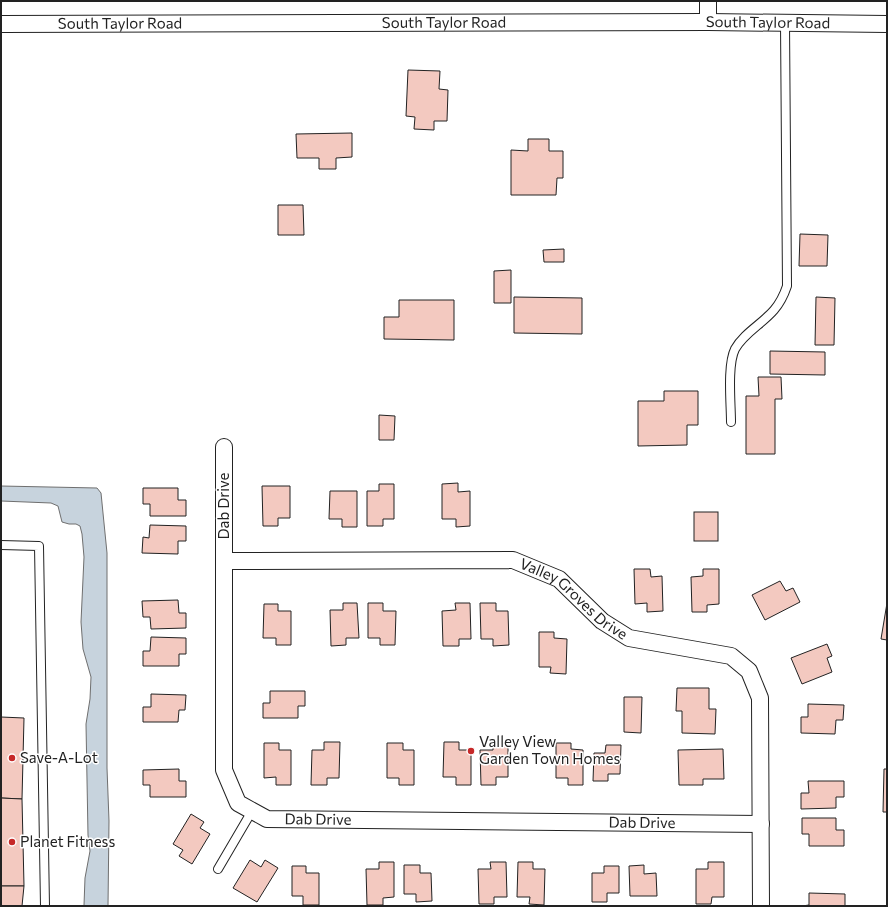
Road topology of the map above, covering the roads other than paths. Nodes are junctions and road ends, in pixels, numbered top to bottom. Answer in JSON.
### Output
{"nodes":[{"id":1,"x":708,"y":1,"type":"edge"},
{"id":2,"x":708,"y":22,"type":"junction"},
{"id":3,"x":785,"y":23,"type":"junction"},
{"id":4,"x":1,"y":24,"type":"edge"},
{"id":5,"x":887,"y":24,"type":"edge"},
{"id":6,"x":731,"y":422,"type":"dead end"},
{"id":7,"x":224,"y":447,"type":"dead end"},
{"id":8,"x":1,"y":545,"type":"edge"},
{"id":9,"x":224,"y":561,"type":"junction"},
{"id":10,"x":252,"y":811,"type":"junction"},
{"id":11,"x":761,"y":824,"type":"junction"},
{"id":12,"x":218,"y":869,"type":"dead end"},
{"id":13,"x":45,"y":906,"type":"edge"},
{"id":14,"x":761,"y":906,"type":"edge"}],
"edges":[{"from":1,"to":2,"type":"street"},
{"from":2,"to":3,"type":"street","name":"South Taylor Road"},
{"from":2,"to":4,"type":"street","name":"South Taylor Road"},
{"from":3,"to":5,"type":"street","name":"South Taylor Road"},
{"from":3,"to":6,"type":"lane"},
{"from":7,"to":9,"type":"street","name":"Dab Drive"},
{"from":8,"to":13,"type":"lane"},
{"from":9,"to":10,"type":"street","name":"Dab Drive"},
{"from":9,"to":11,"type":"street","name":"Valley Groves Drive"},
{"from":10,"to":11,"type":"street","name":"Dab Drive"},
{"from":10,"to":12,"type":"lane"},
{"from":11,"to":14,"type":"street","name":"Valley Groves Drive"}]}
